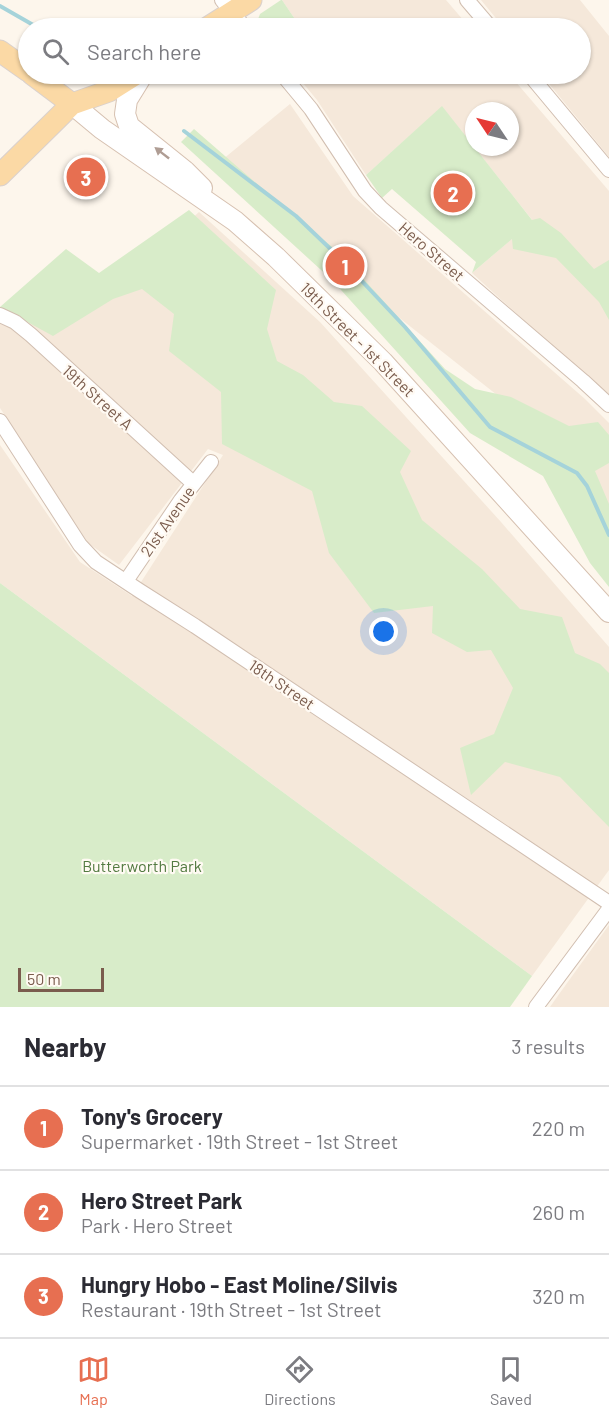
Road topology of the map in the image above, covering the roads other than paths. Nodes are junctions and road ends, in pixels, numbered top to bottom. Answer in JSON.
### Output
{"nodes":[{"id":1,"x":251,"y":0,"type":"edge"},
{"id":2,"x":467,"y":0,"type":"edge"},
{"id":3,"x":227,"y":6,"type":"edge"},
{"id":4,"x":216,"y":18,"type":"edge"},
{"id":5,"x":237,"y":18,"type":"edge"},
{"id":6,"x":482,"y":18,"type":"edge"},
{"id":7,"x":0,"y":51,"type":"edge"},
{"id":8,"x":18,"y":64,"type":"edge"},
{"id":9,"x":46,"y":84,"type":"edge"},
{"id":10,"x":120,"y":84,"type":"edge"},
{"id":11,"x":137,"y":84,"type":"edge"},
{"id":12,"x":290,"y":84,"type":"edge"},
{"id":13,"x":537,"y":84,"type":"edge"},
{"id":14,"x":72,"y":104,"type":"junction"},
{"id":15,"x":609,"y":170,"type":"edge"},
{"id":16,"x":0,"y":175,"type":"edge"},
{"id":17,"x":236,"y":221,"type":"junction"},
{"id":18,"x":0,"y":315,"type":"edge"},
{"id":19,"x":609,"y":405,"type":"edge"},
{"id":20,"x":0,"y":422,"type":"edge"},
{"id":21,"x":211,"y":462,"type":"dead end"},
{"id":22,"x":193,"y":483,"type":"junction"},
{"id":23,"x":126,"y":581,"type":"junction"},
{"id":24,"x":609,"y":612,"type":"edge"},
{"id":25,"x":609,"y":903,"type":"edge"},
{"id":26,"x":609,"y":909,"type":"edge"},
{"id":27,"x":536,"y":1007,"type":"edge"}],
"edges":[{"from":1,"to":3,"type":"main road"},
{"from":2,"to":6,"type":"street"},
{"from":3,"to":4,"type":"main road"},
{"from":3,"to":5,"type":"street"},
{"from":7,"to":8,"type":"main road"},
{"from":9,"to":14,"type":"main road"},
{"from":10,"to":14,"type":"main road"},
{"from":17,"to":11,"type":"main road","one_way":true},
{"from":12,"to":19,"type":"street","name":"Hero Street"},
{"from":13,"to":15,"type":"street"},
{"from":14,"to":16,"type":"main road"},
{"from":14,"to":17,"type":"main road","name":"19th Street - 1st Street"},
{"from":17,"to":24,"type":"main road","name":"19th Street - 1st Street"},
{"from":18,"to":22,"type":"street","name":"19th Street A"},
{"from":20,"to":23,"type":"street","name":"18th Street"},
{"from":21,"to":22,"type":"street","name":"21st Avenue"},
{"from":22,"to":23,"type":"street","name":"21st Avenue"},
{"from":23,"to":25,"type":"street","name":"18th Street"},
{"from":26,"to":27,"type":"street"}]}
